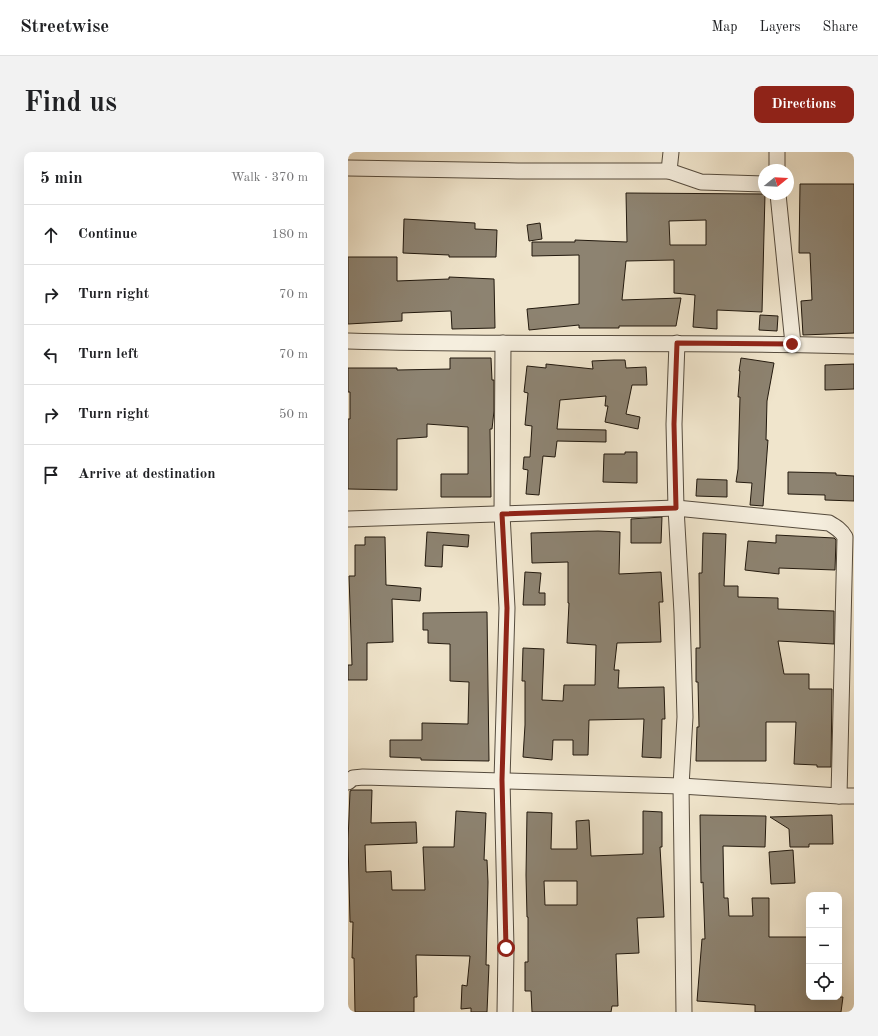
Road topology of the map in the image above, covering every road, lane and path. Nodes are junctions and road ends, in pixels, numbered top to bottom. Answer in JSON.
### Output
{"nodes":[{"id":1,"x":671,"y":152,"type":"edge"},
{"id":2,"x":777,"y":152,"type":"edge"},
{"id":3,"x":777,"y":164,"type":"edge"},
{"id":4,"x":348,"y":168,"type":"edge"},
{"id":5,"x":669,"y":171,"type":"junction"},
{"id":6,"x":758,"y":184,"type":"edge"},
{"id":7,"x":779,"y":200,"type":"edge"},
{"id":8,"x":348,"y":341,"type":"edge"},
{"id":9,"x":503,"y":343,"type":"junction"},
{"id":10,"x":677,"y":343,"type":"junction"},
{"id":11,"x":792,"y":344,"type":"junction"},
{"id":12,"x":854,"y":346,"type":"edge"},
{"id":13,"x":676,"y":508,"type":"junction"},
{"id":14,"x":502,"y":514,"type":"junction"},
{"id":15,"x":348,"y":519,"type":"edge"},
{"id":16,"x":502,"y":780,"type":"junction"},
{"id":17,"x":348,"y":782,"type":"edge"},
{"id":18,"x":681,"y":786,"type":"junction"},
{"id":19,"x":839,"y":796,"type":"junction"},
{"id":20,"x":854,"y":796,"type":"edge"},
{"id":21,"x":505,"y":1012,"type":"edge"},
{"id":22,"x":684,"y":1012,"type":"edge"}],
"edges":[{"from":1,"to":5,"type":"street"},
{"from":2,"to":3,"type":"street"},
{"from":4,"to":5,"type":"street"},
{"from":5,"to":6,"type":"street"},
{"from":7,"to":11,"type":"street"},
{"from":8,"to":9,"type":"street"},
{"from":9,"to":10,"type":"street"},
{"from":9,"to":14,"type":"street"},
{"from":10,"to":11,"type":"street"},
{"from":10,"to":13,"type":"street"},
{"from":11,"to":12,"type":"street"},
{"from":13,"to":14,"type":"street"},
{"from":13,"to":18,"type":"street"},
{"from":13,"to":19,"type":"street"},
{"from":14,"to":15,"type":"street"},
{"from":14,"to":16,"type":"street"},
{"from":16,"to":17,"type":"street"},
{"from":16,"to":18,"type":"street"},
{"from":16,"to":21,"type":"street"},
{"from":18,"to":19,"type":"street"},
{"from":18,"to":22,"type":"street"},
{"from":19,"to":20,"type":"street"}]}
